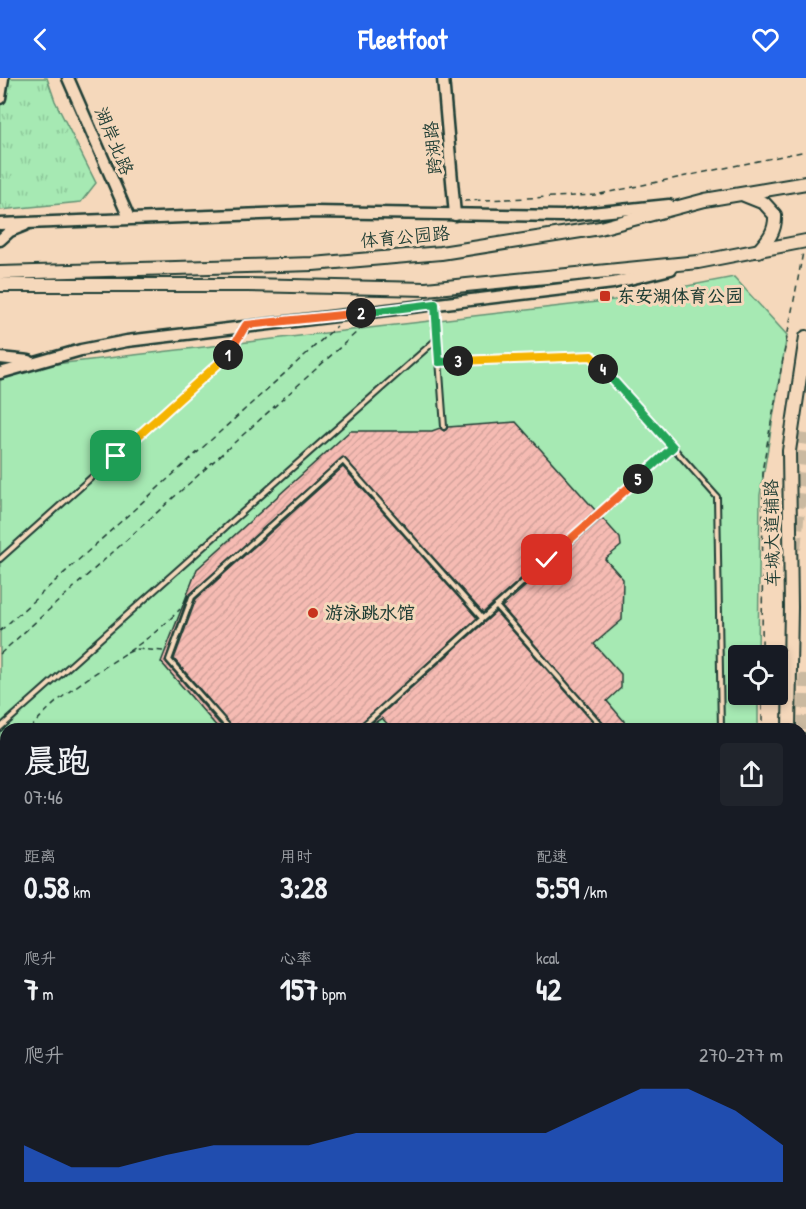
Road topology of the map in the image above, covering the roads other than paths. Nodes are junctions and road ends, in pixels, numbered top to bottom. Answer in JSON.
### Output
{"nodes":[{"id":1,"x":3,"y":78,"type":"edge"},
{"id":2,"x":68,"y":78,"type":"edge"},
{"id":3,"x":443,"y":78,"type":"edge"},
{"id":4,"x":0,"y":98,"type":"edge"},
{"id":5,"x":806,"y":183,"type":"edge"},
{"id":6,"x":742,"y":194,"type":"junction"},
{"id":7,"x":705,"y":200,"type":"junction"},
{"id":8,"x":455,"y":214,"type":"junction"},
{"id":9,"x":129,"y":218,"type":"junction"},
{"id":10,"x":30,"y":223,"type":"junction"},
{"id":11,"x":0,"y":224,"type":"edge"},
{"id":12,"x":0,"y":240,"type":"edge"},
{"id":13,"x":805,"y":242,"type":"edge"},
{"id":14,"x":758,"y":251,"type":"junction"},
{"id":15,"x":698,"y":262,"type":"junction"},
{"id":16,"x":0,"y":273,"type":"edge"},
{"id":17,"x":0,"y":285,"type":"edge"},
{"id":18,"x":435,"y":304,"type":"junction"},
{"id":19,"x":246,"y":325,"type":"junction"},
{"id":20,"x":806,"y":337,"type":"edge"},
{"id":21,"x":437,"y":339,"type":"junction"},
{"id":22,"x":0,"y":358,"type":"edge"},
{"id":23,"x":37,"y":361,"type":"junction"},
{"id":24,"x":439,"y":362,"type":"junction"},
{"id":25,"x":804,"y":366,"type":"edge"},
{"id":26,"x":0,"y":373,"type":"edge"},
{"id":27,"x":444,"y":427,"type":"dead end"},
{"id":28,"x":673,"y":447,"type":"junction"},
{"id":29,"x":0,"y":559,"type":"edge"},
{"id":30,"x":496,"y":606,"type":"junction"},
{"id":31,"x":482,"y":618,"type":"junction"},
{"id":32,"x":6,"y":723,"type":"edge"},
{"id":33,"x":225,"y":723,"type":"edge"},
{"id":34,"x":366,"y":723,"type":"edge"},
{"id":35,"x":599,"y":723,"type":"edge"},
{"id":36,"x":721,"y":723,"type":"edge"},
{"id":37,"x":789,"y":723,"type":"edge"}],
"edges":[{"from":1,"to":4,"type":"street"},
{"from":2,"to":9,"type":"street","name":"湖岸北路"},
{"from":3,"to":8,"type":"street","name":"跨湖路"},
{"from":5,"to":6,"type":"main road","name":"体育公园路"},
{"from":6,"to":7,"type":"main road","name":"体育公园路"},
{"from":6,"to":14,"type":"main road"},
{"from":7,"to":8,"type":"street"},
{"from":7,"to":16,"type":"main road","name":"体育公园路"},
{"from":8,"to":9,"type":"street"},
{"from":9,"to":10,"type":"street"},
{"from":10,"to":11,"type":"street"},
{"from":10,"to":12,"type":"street"},
{"from":13,"to":14,"type":"main road"},
{"from":14,"to":15,"type":"main road"},
{"from":15,"to":17,"type":"main road"},
{"from":15,"to":18,"type":"street"},
{"from":18,"to":19,"type":"street"},
{"from":18,"to":21,"type":"lane"},
{"from":19,"to":23,"type":"street"},
{"from":19,"to":29,"type":"lane"},
{"from":20,"to":25,"type":"main road","name":"车城大道辅路"},
{"from":21,"to":24,"type":"lane"},
{"from":21,"to":32,"type":"lane"},
{"from":22,"to":23,"type":"street"},
{"from":23,"to":26,"type":"street"},
{"from":24,"to":27,"type":"lane"},
{"from":24,"to":28,"type":"lane"},
{"from":25,"to":37,"type":"main road","name":"车城大道辅路"},
{"from":28,"to":30,"type":"lane"},
{"from":28,"to":36,"type":"lane"},
{"from":30,"to":31,"type":"lane"},
{"from":30,"to":35,"type":"lane"},
{"from":31,"to":33,"type":"lane"},
{"from":31,"to":34,"type":"lane"}]}
